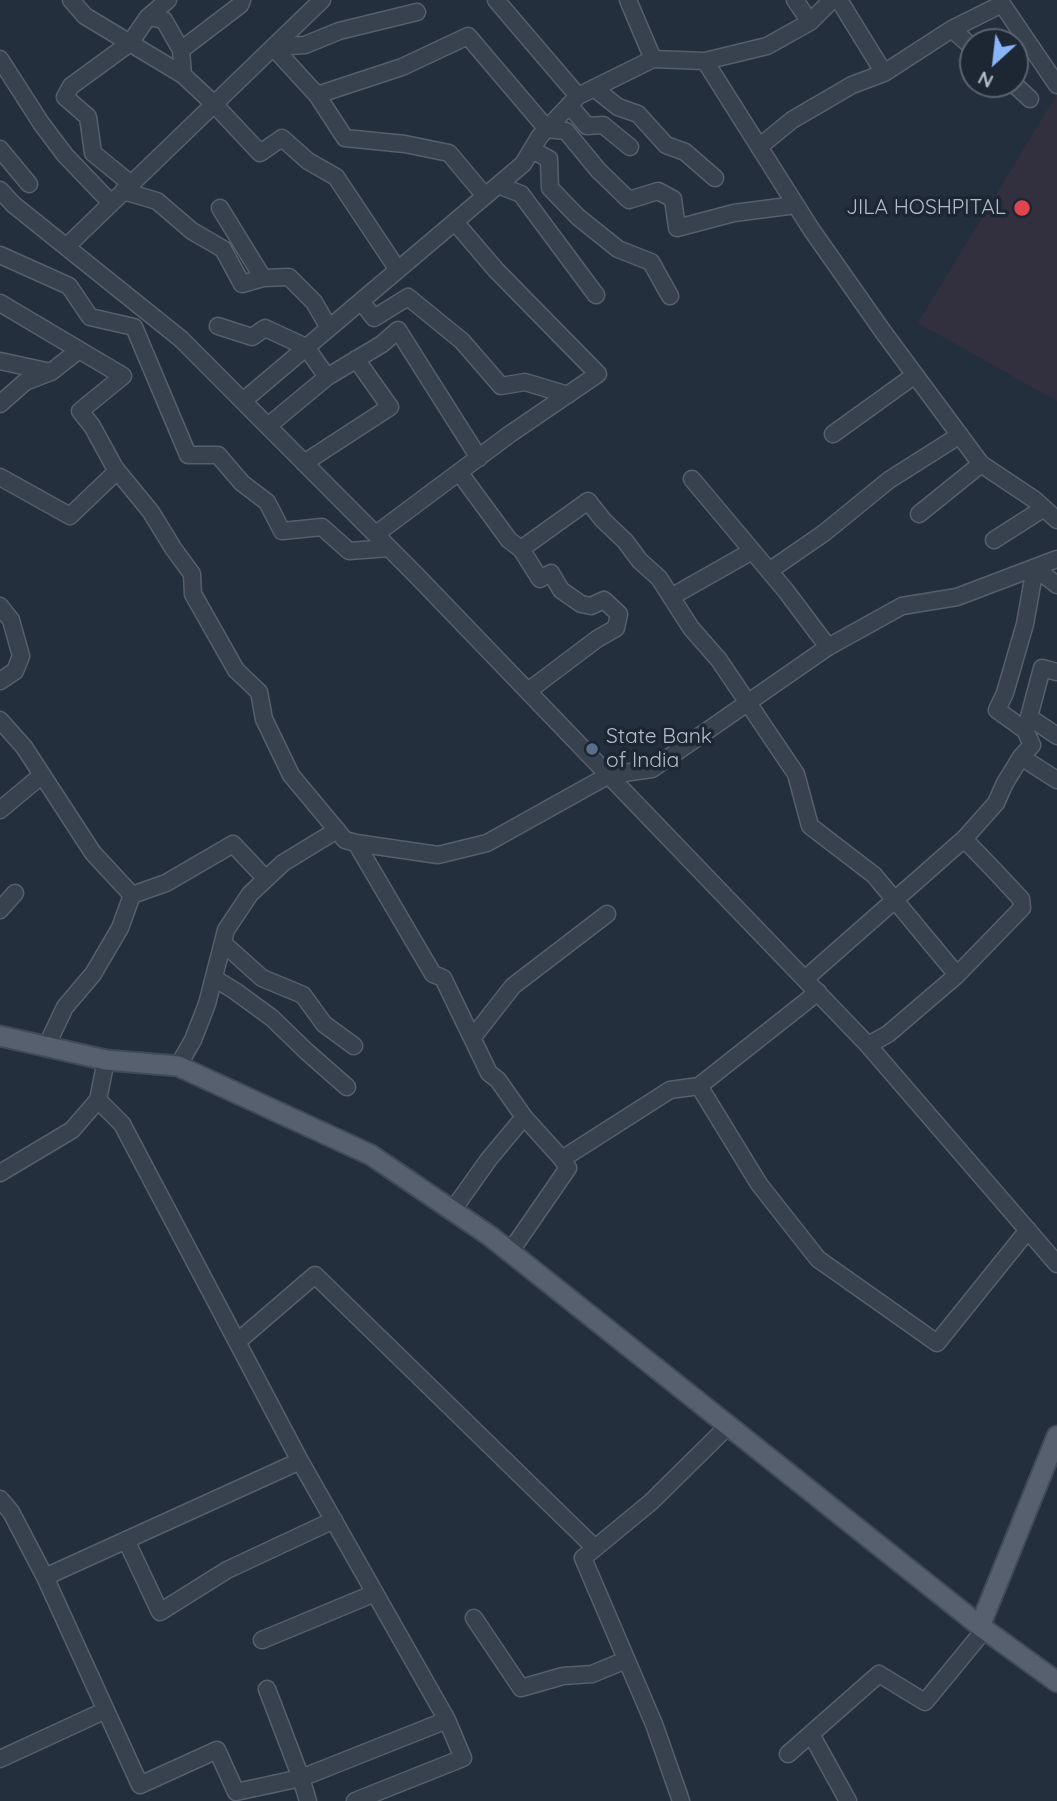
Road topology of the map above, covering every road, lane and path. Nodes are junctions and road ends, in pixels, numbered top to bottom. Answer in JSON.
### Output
{"nodes":[{"id":1,"x":71,"y":0,"type":"edge"},
{"id":2,"x":168,"y":0,"type":"edge"},
{"id":3,"x":242,"y":0,"type":"edge"},
{"id":4,"x":496,"y":0,"type":"edge"},
{"id":5,"x":628,"y":0,"type":"edge"},
{"id":6,"x":795,"y":0,"type":"edge"},
{"id":7,"x":832,"y":0,"type":"edge"},
{"id":8,"x":839,"y":0,"type":"edge"},
{"id":9,"x":318,"y":1,"type":"edge"},
{"id":10,"x":417,"y":12,"type":"dead end"},
{"id":11,"x":148,"y":17,"type":"junction"},
{"id":12,"x":810,"y":22,"type":"junction"},
{"id":13,"x":952,"y":29,"type":"junction"},
{"id":14,"x":959,"y":35,"type":"edge"},
{"id":15,"x":130,"y":43,"type":"junction"},
{"id":16,"x":273,"y":47,"type":"junction"},
{"id":17,"x":181,"y":50,"type":"junction"},
{"id":18,"x":0,"y":59,"type":"edge"},
{"id":19,"x":653,"y":59,"type":"junction"},
{"id":20,"x":705,"y":61,"type":"junction"},
{"id":21,"x":884,"y":73,"type":"junction"},
{"id":22,"x":183,"y":75,"type":"junction"},
{"id":23,"x":1057,"y":85,"type":"edge"},
{"id":24,"x":594,"y":88,"type":"junction"},
{"id":25,"x":317,"y":95,"type":"junction"},
{"id":26,"x":573,"y":101,"type":"junction"},
{"id":27,"x":214,"y":104,"type":"junction"},
{"id":28,"x":547,"y":129,"type":"junction"},
{"id":29,"x":630,"y":147,"type":"dead end"},
{"id":30,"x":760,"y":147,"type":"junction"},
{"id":31,"x":0,"y":149,"type":"edge"},
{"id":32,"x":532,"y":150,"type":"junction"},
{"id":33,"x":715,"y":178,"type":"dead end"},
{"id":34,"x":29,"y":184,"type":"dead end"},
{"id":35,"x":498,"y":185,"type":"junction"},
{"id":36,"x":0,"y":190,"type":"edge"},
{"id":37,"x":122,"y":192,"type":"junction"},
{"id":38,"x":485,"y":196,"type":"junction"},
{"id":39,"x":796,"y":205,"type":"junction"},
{"id":40,"x":220,"y":208,"type":"dead end"},
{"id":41,"x":455,"y":222,"type":"junction"},
{"id":42,"x":66,"y":247,"type":"junction"},
{"id":43,"x":0,"y":255,"type":"edge"},
{"id":44,"x":398,"y":270,"type":"junction"},
{"id":45,"x":264,"y":278,"type":"junction"},
{"id":46,"x":596,"y":295,"type":"dead end"},
{"id":47,"x":670,"y":296,"type":"dead end"},
{"id":48,"x":361,"y":301,"type":"junction"},
{"id":49,"x":0,"y":303,"type":"edge"},
{"id":50,"x":218,"y":326,"type":"dead end"},
{"id":51,"x":329,"y":328,"type":"junction"},
{"id":52,"x":306,"y":347,"type":"junction"},
{"id":53,"x":79,"y":350,"type":"junction"},
{"id":54,"x":356,"y":359,"type":"junction"},
{"id":55,"x":0,"y":361,"type":"edge"},
{"id":56,"x":51,"y":372,"type":"junction"},
{"id":57,"x":915,"y":375,"type":"junction"},
{"id":58,"x":327,"y":377,"type":"junction"},
{"id":59,"x":568,"y":395,"type":"junction"},
{"id":60,"x":243,"y":401,"type":"junction"},
{"id":61,"x":0,"y":404,"type":"edge"},
{"id":62,"x":268,"y":426,"type":"junction"},
{"id":63,"x":833,"y":434,"type":"dead end"},
{"id":64,"x":960,"y":435,"type":"junction"},
{"id":65,"x":479,"y":457,"type":"junction"},
{"id":66,"x":304,"y":463,"type":"junction"},
{"id":67,"x":981,"y":464,"type":"junction"},
{"id":68,"x":117,"y":471,"type":"junction"},
{"id":69,"x":459,"y":472,"type":"junction"},
{"id":70,"x":0,"y":477,"type":"edge"},
{"id":71,"x":692,"y":479,"type":"dead end"},
{"id":72,"x":1044,"y":508,"type":"junction"},
{"id":73,"x":919,"y":514,"type":"dead end"},
{"id":74,"x":1057,"y":520,"type":"edge"},
{"id":75,"x":376,"y":534,"type":"junction"},
{"id":76,"x":994,"y":540,"type":"dead end"},
{"id":77,"x":389,"y":548,"type":"junction"},
{"id":78,"x":521,"y":549,"type":"junction"},
{"id":79,"x":752,"y":551,"type":"junction"},
{"id":80,"x":1057,"y":559,"type":"edge"},
{"id":81,"x":1035,"y":568,"type":"junction"},
{"id":82,"x":769,"y":571,"type":"junction"},
{"id":83,"x":1057,"y":585,"type":"edge"},
{"id":84,"x":671,"y":597,"type":"junction"},
{"id":85,"x":0,"y":606,"type":"edge"},
{"id":86,"x":828,"y":647,"type":"junction"},
{"id":87,"x":1057,"y":672,"type":"edge"},
{"id":88,"x":0,"y":681,"type":"edge"},
{"id":89,"x":528,"y":691,"type":"junction"},
{"id":90,"x":748,"y":703,"type":"junction"},
{"id":91,"x":0,"y":720,"type":"edge"},
{"id":92,"x":1057,"y":736,"type":"edge"},
{"id":93,"x":1021,"y":757,"type":"junction"},
{"id":94,"x":42,"y":775,"type":"junction"},
{"id":95,"x":609,"y":775,"type":"junction"},
{"id":96,"x":1057,"y":780,"type":"edge"},
{"id":97,"x":0,"y":810,"type":"edge"},
{"id":98,"x":337,"y":830,"type":"junction"},
{"id":99,"x":964,"y":839,"type":"junction"},
{"id":100,"x":356,"y":843,"type":"junction"},
{"id":101,"x":266,"y":879,"type":"junction"},
{"id":102,"x":15,"y":893,"type":"dead end"},
{"id":103,"x":132,"y":895,"type":"junction"},
{"id":104,"x":893,"y":898,"type":"junction"},
{"id":105,"x":0,"y":910,"type":"edge"},
{"id":106,"x":607,"y":914,"type":"dead end"},
{"id":107,"x":223,"y":943,"type":"junction"},
{"id":108,"x":957,"y":975,"type":"junction"},
{"id":109,"x":214,"y":978,"type":"junction"},
{"id":110,"x":805,"y":978,"type":"junction"},
{"id":111,"x":818,"y":992,"type":"junction"},
{"id":112,"x":0,"y":1036,"type":"edge"},
{"id":113,"x":473,"y":1037,"type":"junction"},
{"id":114,"x":868,"y":1045,"type":"junction"},
{"id":115,"x":354,"y":1046,"type":"dead end"},
{"id":116,"x":46,"y":1047,"type":"junction"},
{"id":117,"x":106,"y":1060,"type":"junction"},
{"id":118,"x":178,"y":1066,"type":"junction"},
{"id":119,"x":699,"y":1086,"type":"junction"},
{"id":120,"x":347,"y":1087,"type":"dead end"},
{"id":121,"x":98,"y":1100,"type":"junction"},
{"id":122,"x":524,"y":1117,"type":"junction"},
{"id":123,"x":562,"y":1159,"type":"junction"},
{"id":124,"x":0,"y":1174,"type":"edge"},
{"id":125,"x":452,"y":1210,"type":"junction"},
{"id":126,"x":1028,"y":1230,"type":"junction"},
{"id":127,"x":510,"y":1252,"type":"junction"},
{"id":128,"x":1057,"y":1264,"type":"edge"},
{"id":129,"x":237,"y":1342,"type":"junction"},
{"id":130,"x":728,"y":1426,"type":"junction"},
{"id":131,"x":1057,"y":1436,"type":"edge"},
{"id":132,"x":300,"y":1461,"type":"junction"},
{"id":133,"x":0,"y":1499,"type":"edge"},
{"id":134,"x":334,"y":1520,"type":"junction"},
{"id":135,"x":126,"y":1540,"type":"junction"},
{"id":136,"x":595,"y":1548,"type":"junction"},
{"id":137,"x":45,"y":1577,"type":"junction"},
{"id":138,"x":375,"y":1593,"type":"junction"},
{"id":139,"x":474,"y":1618,"type":"dead end"},
{"id":140,"x":983,"y":1628,"type":"junction"},
{"id":141,"x":262,"y":1640,"type":"dead end"},
{"id":142,"x":626,"y":1660,"type":"junction"},
{"id":143,"x":1057,"y":1682,"type":"edge"},
{"id":144,"x":267,"y":1689,"type":"dead end"},
{"id":145,"x":106,"y":1710,"type":"junction"},
{"id":146,"x":447,"y":1720,"type":"junction"},
{"id":147,"x":811,"y":1734,"type":"junction"},
{"id":148,"x":788,"y":1754,"type":"dead end"},
{"id":149,"x":0,"y":1759,"type":"edge"},
{"id":150,"x":301,"y":1778,"type":"junction"},
{"id":151,"x":302,"y":1799,"type":"edge"},
{"id":152,"x":355,"y":1801,"type":"edge"},
{"id":153,"x":681,"y":1801,"type":"edge"},
{"id":154,"x":848,"y":1801,"type":"edge"}],
"edges":[{"from":1,"to":15,"type":"street"},
{"from":2,"to":11,"type":"street"},
{"from":3,"to":17,"type":"street"},
{"from":4,"to":26,"type":"street"},
{"from":5,"to":19,"type":"street"},
{"from":6,"to":12,"type":"street"},
{"from":7,"to":12,"type":"street"},
{"from":8,"to":21,"type":"street"},
{"from":9,"to":16,"type":"street"},
{"from":10,"to":16,"type":"street"},
{"from":11,"to":15,"type":"street"},
{"from":11,"to":17,"type":"street"},
{"from":12,"to":20,"type":"street"},
{"from":13,"to":14,"type":"street"},
{"from":13,"to":21,"type":"street"},
{"from":13,"to":23,"type":"street"},
{"from":15,"to":22,"type":"street"},
{"from":15,"to":37,"type":"street"},
{"from":16,"to":25,"type":"street"},
{"from":16,"to":27,"type":"street"},
{"from":17,"to":22,"type":"street"},
{"from":18,"to":37,"type":"street"},
{"from":19,"to":20,"type":"street"},
{"from":19,"to":24,"type":"street"},
{"from":20,"to":30,"type":"street"},
{"from":21,"to":30,"type":"street"},
{"from":22,"to":27,"type":"street"},
{"from":24,"to":26,"type":"street"},
{"from":24,"to":33,"type":"street"},
{"from":25,"to":28,"type":"street"},
{"from":25,"to":38,"type":"street"},
{"from":26,"to":28,"type":"street"},
{"from":26,"to":29,"type":"street"},
{"from":27,"to":37,"type":"street"},
{"from":27,"to":44,"type":"street"},
{"from":28,"to":32,"type":"street"},
{"from":28,"to":39,"type":"street"},
{"from":30,"to":39,"type":"street"},
{"from":31,"to":34,"type":"street"},
{"from":32,"to":35,"type":"street"},
{"from":32,"to":47,"type":"street"},
{"from":35,"to":38,"type":"street"},
{"from":35,"to":46,"type":"street"},
{"from":36,"to":42,"type":"street"},
{"from":37,"to":42,"type":"street"},
{"from":37,"to":45,"type":"street"},
{"from":38,"to":41,"type":"street"},
{"from":39,"to":57,"type":"street"},
{"from":40,"to":45,"type":"street"},
{"from":41,"to":44,"type":"street"},
{"from":41,"to":59,"type":"street"},
{"from":42,"to":60,"type":"street"},
{"from":43,"to":77,"type":"street"},
{"from":44,"to":48,"type":"street"},
{"from":45,"to":51,"type":"street"},
{"from":48,"to":51,"type":"street"},
{"from":48,"to":59,"type":"street"},
{"from":49,"to":53,"type":"street"},
{"from":50,"to":52,"type":"street"},
{"from":51,"to":52,"type":"street"},
{"from":52,"to":58,"type":"street"},
{"from":52,"to":60,"type":"street"},
{"from":53,"to":56,"type":"street"},
{"from":53,"to":68,"type":"street"},
{"from":54,"to":58,"type":"street"},
{"from":54,"to":65,"type":"street"},
{"from":54,"to":66,"type":"street"},
{"from":55,"to":56,"type":"street"},
{"from":56,"to":61,"type":"street"},
{"from":57,"to":63,"type":"street"},
{"from":57,"to":64,"type":"street"},
{"from":58,"to":62,"type":"street"},
{"from":59,"to":65,"type":"street"},
{"from":60,"to":62,"type":"street"},
{"from":62,"to":66,"type":"street"},
{"from":64,"to":67,"type":"street"},
{"from":64,"to":82,"type":"street"},
{"from":65,"to":69,"type":"street"},
{"from":66,"to":75,"type":"street"},
{"from":67,"to":72,"type":"street"},
{"from":67,"to":73,"type":"street"},
{"from":68,"to":70,"type":"street"},
{"from":68,"to":98,"type":"street"},
{"from":69,"to":75,"type":"street"},
{"from":69,"to":78,"type":"street"},
{"from":71,"to":79,"type":"street"},
{"from":72,"to":74,"type":"street"},
{"from":72,"to":76,"type":"street"},
{"from":75,"to":77,"type":"street"},
{"from":77,"to":89,"type":"street"},
{"from":78,"to":84,"type":"street"},
{"from":78,"to":89,"type":"street"},
{"from":79,"to":82,"type":"street"},
{"from":79,"to":84,"type":"street"},
{"from":80,"to":81,"type":"street"},
{"from":81,"to":83,"type":"street"},
{"from":81,"to":86,"type":"street"},
{"from":81,"to":93,"type":"street"},
{"from":82,"to":86,"type":"street"},
{"from":84,"to":90,"type":"street"},
{"from":85,"to":88,"type":"street"},
{"from":86,"to":90,"type":"street"},
{"from":87,"to":92,"type":"street"},
{"from":89,"to":95,"type":"street"},
{"from":90,"to":95,"type":"street"},
{"from":90,"to":104,"type":"street"},
{"from":91,"to":94,"type":"street"},
{"from":93,"to":96,"type":"street"},
{"from":93,"to":99,"type":"street"},
{"from":94,"to":97,"type":"street"},
{"from":94,"to":103,"type":"street"},
{"from":95,"to":100,"type":"street"},
{"from":95,"to":110,"type":"street"},
{"from":98,"to":100,"type":"street"},
{"from":98,"to":101,"type":"street"},
{"from":99,"to":104,"type":"street"},
{"from":99,"to":108,"type":"street"},
{"from":100,"to":113,"type":"street"},
{"from":101,"to":103,"type":"street"},
{"from":101,"to":107,"type":"street"},
{"from":102,"to":105,"type":"street"},
{"from":103,"to":116,"type":"street"},
{"from":104,"to":108,"type":"street"},
{"from":104,"to":110,"type":"street"},
{"from":106,"to":113,"type":"street"},
{"from":107,"to":109,"type":"street"},
{"from":107,"to":115,"type":"street"},
{"from":108,"to":114,"type":"street"},
{"from":109,"to":118,"type":"street"},
{"from":109,"to":120,"type":"street"},
{"from":110,"to":111,"type":"street"},
{"from":111,"to":114,"type":"street"},
{"from":111,"to":119,"type":"street"},
{"from":112,"to":116,"type":"main road"},
{"from":113,"to":122,"type":"street"},
{"from":114,"to":126,"type":"street"},
{"from":116,"to":117,"type":"main road"},
{"from":117,"to":118,"type":"main road"},
{"from":117,"to":121,"type":"street"},
{"from":118,"to":125,"type":"main road"},
{"from":119,"to":123,"type":"street"},
{"from":119,"to":126,"type":"street"},
{"from":121,"to":124,"type":"street"},
{"from":121,"to":129,"type":"street"},
{"from":122,"to":123,"type":"street"},
{"from":122,"to":125,"type":"street"},
{"from":123,"to":127,"type":"street"},
{"from":125,"to":127,"type":"main road"},
{"from":126,"to":128,"type":"street"},
{"from":127,"to":130,"type":"main road"},
{"from":129,"to":132,"type":"street"},
{"from":129,"to":136,"type":"street"},
{"from":130,"to":136,"type":"street"},
{"from":130,"to":140,"type":"main road"},
{"from":131,"to":140,"type":"main road"},
{"from":132,"to":134,"type":"street"},
{"from":132,"to":135,"type":"street"},
{"from":133,"to":137,"type":"street"},
{"from":134,"to":135,"type":"street"},
{"from":134,"to":138,"type":"street"},
{"from":135,"to":137,"type":"street"},
{"from":136,"to":142,"type":"street"},
{"from":137,"to":145,"type":"street"},
{"from":138,"to":141,"type":"street"},
{"from":138,"to":146,"type":"street"},
{"from":139,"to":142,"type":"street"},
{"from":140,"to":143,"type":"main road"},
{"from":140,"to":147,"type":"street"},
{"from":142,"to":153,"type":"street"},
{"from":144,"to":150,"type":"street"},
{"from":145,"to":149,"type":"street"},
{"from":145,"to":150,"type":"street"},
{"from":146,"to":150,"type":"street"},
{"from":146,"to":152,"type":"street"},
{"from":147,"to":148,"type":"street"},
{"from":147,"to":154,"type":"street"},
{"from":150,"to":151,"type":"street"}]}
